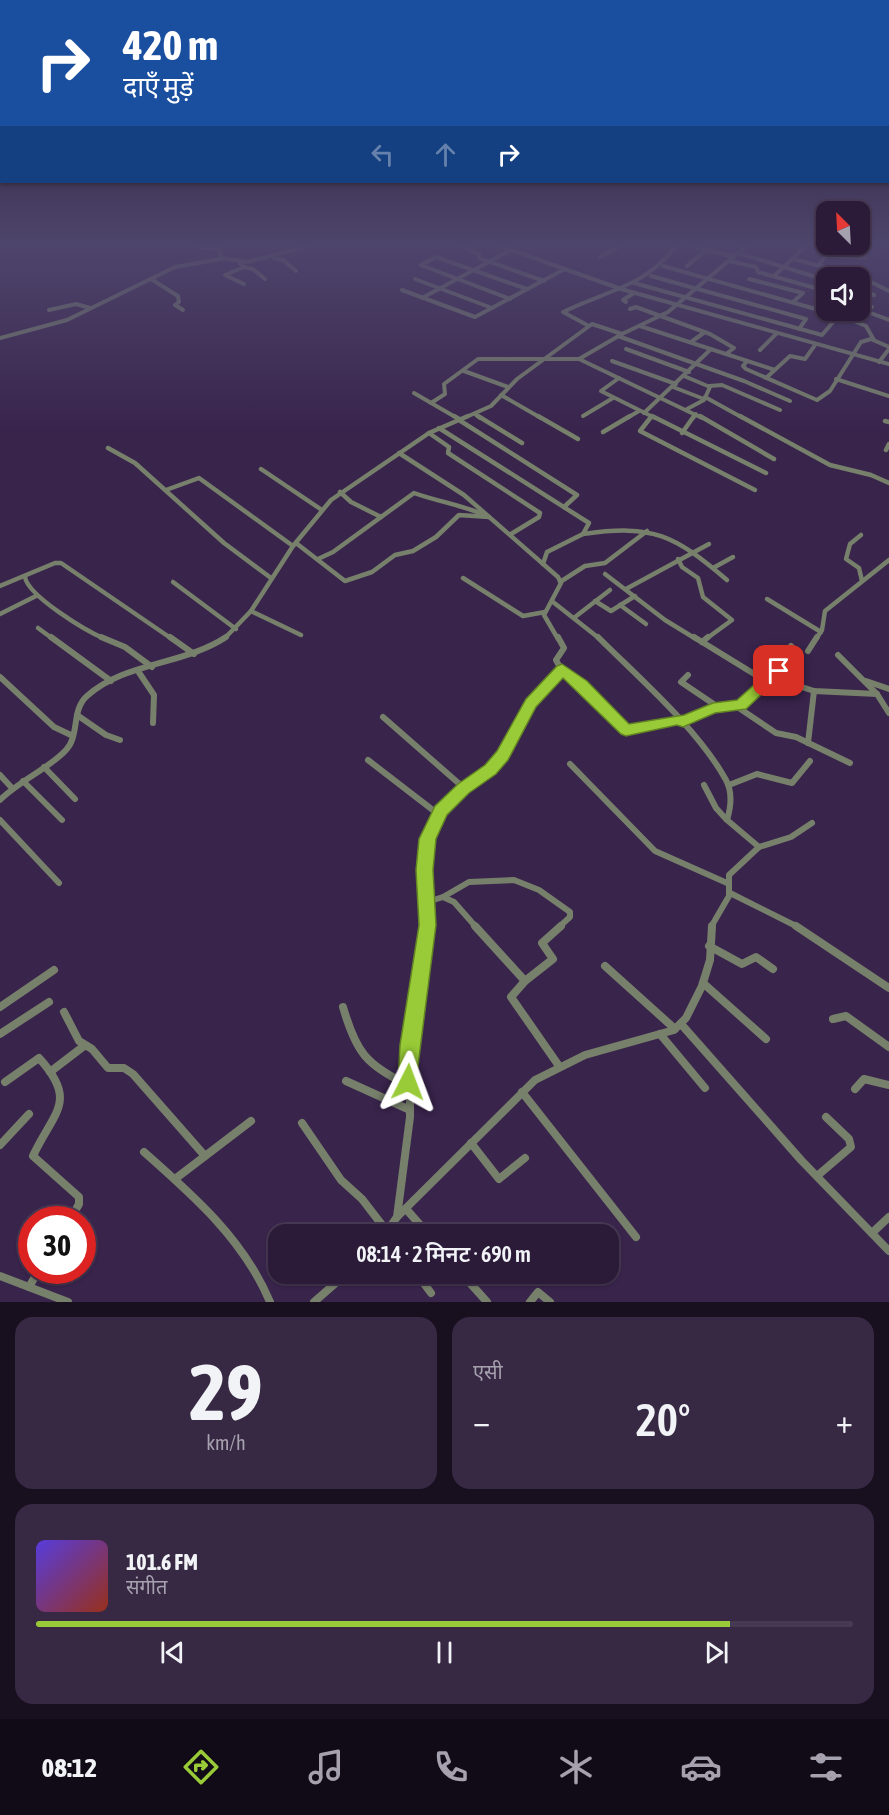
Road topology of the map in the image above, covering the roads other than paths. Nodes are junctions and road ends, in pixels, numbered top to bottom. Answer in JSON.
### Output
{"nodes":[{"id":1,"x":59,"y":308,"type":"edge"},
{"id":2,"x":90,"y":308,"type":"edge"},
{"id":3,"x":179,"y":308,"type":"edge"},
{"id":4,"x":449,"y":308,"type":"edge"},
{"id":5,"x":492,"y":308,"type":"edge"},
{"id":6,"x":574,"y":308,"type":"edge"},
{"id":7,"x":634,"y":308,"type":"edge"},
{"id":8,"x":638,"y":308,"type":"edge"},
{"id":9,"x":672,"y":308,"type":"edge"},
{"id":10,"x":686,"y":308,"type":"edge"},
{"id":11,"x":721,"y":308,"type":"edge"},
{"id":12,"x":766,"y":308,"type":"edge"},
{"id":13,"x":630,"y":309,"type":"dead end"},
{"id":14,"x":49,"y":310,"type":"dead end"},
{"id":15,"x":183,"y":310,"type":"dead end"},
{"id":16,"x":870,"y":313,"type":"edge"},
{"id":17,"x":659,"y":316,"type":"junction"},
{"id":18,"x":889,"y":320,"type":"edge"},
{"id":19,"x":835,"y":321,"type":"edge"},
{"id":20,"x":854,"y":321,"type":"edge"},
{"id":21,"x":590,"y":326,"type":"junction"},
{"id":22,"x":640,"y":326,"type":"junction"},
{"id":23,"x":799,"y":329,"type":"junction"},
{"id":24,"x":705,"y":332,"type":"junction"},
{"id":25,"x":776,"y":334,"type":"junction"},
{"id":26,"x":620,"y":335,"type":"junction"},
{"id":27,"x":0,"y":338,"type":"edge"},
{"id":28,"x":874,"y":340,"type":"junction"},
{"id":29,"x":691,"y":342,"type":"junction"},
{"id":30,"x":815,"y":345,"type":"junction"},
{"id":31,"x":889,"y":348,"type":"edge"},
{"id":32,"x":626,"y":349,"type":"dead end"},
{"id":33,"x":711,"y":349,"type":"junction"},
{"id":34,"x":760,"y":350,"type":"dead end"},
{"id":35,"x":726,"y":354,"type":"junction"},
{"id":36,"x":852,"y":355,"type":"junction"},
{"id":37,"x":579,"y":359,"type":"junction"},
{"id":38,"x":543,"y":360,"type":"junction"},
{"id":39,"x":612,"y":361,"type":"dead end"},
{"id":40,"x":747,"y":361,"type":"junction"},
{"id":41,"x":879,"y":362,"type":"junction"},
{"id":42,"x":889,"y":364,"type":"edge"},
{"id":43,"x":695,"y":365,"type":"junction"},
{"id":44,"x":775,"y":369,"type":"junction"},
{"id":45,"x":464,"y":371,"type":"junction"},
{"id":46,"x":689,"y":372,"type":"junction"},
{"id":47,"x":684,"y":376,"type":"junction"},
{"id":48,"x":618,"y":378,"type":"junction"},
{"id":49,"x":766,"y":378,"type":"junction"},
{"id":50,"x":836,"y":380,"type":"junction"},
{"id":51,"x":674,"y":385,"type":"junction"},
{"id":52,"x":709,"y":386,"type":"junction"},
{"id":53,"x":508,"y":387,"type":"junction"},
{"id":54,"x":414,"y":393,"type":"dead end"},
{"id":55,"x":501,"y":395,"type":"junction"},
{"id":56,"x":889,"y":396,"type":"edge"},
{"id":57,"x":613,"y":398,"type":"junction"},
{"id":58,"x":705,"y":398,"type":"junction"},
{"id":59,"x":661,"y":399,"type":"junction"},
{"id":60,"x":790,"y":401,"type":"dead end"},
{"id":61,"x":431,"y":403,"type":"junction"},
{"id":62,"x":687,"y":409,"type":"junction"},
{"id":63,"x":780,"y":410,"type":"dead end"},
{"id":64,"x":642,"y":412,"type":"junction"},
{"id":65,"x":696,"y":414,"type":"junction"},
{"id":66,"x":476,"y":415,"type":"junction"},
{"id":67,"x":583,"y":416,"type":"dead end"},
{"id":68,"x":651,"y":417,"type":"junction"},
{"id":69,"x":460,"y":420,"type":"junction"},
{"id":70,"x":439,"y":428,"type":"junction"},
{"id":71,"x":603,"y":432,"type":"dead end"},
{"id":72,"x":429,"y":433,"type":"junction"},
{"id":73,"x":682,"y":433,"type":"junction"},
{"id":74,"x":578,"y":439,"type":"dead end"},
{"id":75,"x":522,"y":443,"type":"dead end"},
{"id":76,"x":889,"y":444,"type":"edge"},
{"id":77,"x":108,"y":448,"type":"dead end"},
{"id":78,"x":886,"y":450,"type":"dead end"},
{"id":79,"x":399,"y":453,"type":"junction"},
{"id":80,"x":774,"y":459,"type":"dead end"},
{"id":81,"x":261,"y":469,"type":"dead end"},
{"id":82,"x":766,"y":473,"type":"dead end"},
{"id":83,"x":889,"y":483,"type":"edge"},
{"id":84,"x":166,"y":490,"type":"junction"},
{"id":85,"x":755,"y":490,"type":"dead end"},
{"id":86,"x":340,"y":492,"type":"junction"},
{"id":87,"x":564,"y":507,"type":"junction"},
{"id":88,"x":322,"y":510,"type":"junction"},
{"id":89,"x":381,"y":517,"type":"junction"},
{"id":90,"x":491,"y":518,"type":"junction"},
{"id":91,"x":647,"y":531,"type":"junction"},
{"id":92,"x":511,"y":534,"type":"junction"},
{"id":93,"x":583,"y":534,"type":"junction"},
{"id":94,"x":861,"y":535,"type":"dead end"},
{"id":95,"x":709,"y":544,"type":"dead end"},
{"id":96,"x":295,"y":545,"type":"junction"},
{"id":97,"x":694,"y":551,"type":"junction"},
{"id":98,"x":733,"y":557,"type":"dead end"},
{"id":99,"x":318,"y":559,"type":"junction"},
{"id":100,"x":678,"y":559,"type":"junction"},
{"id":101,"x":887,"y":563,"type":"edge"},
{"id":102,"x":543,"y":564,"type":"junction"},
{"id":103,"x":713,"y":568,"type":"junction"},
{"id":104,"x":605,"y":574,"type":"dead end"},
{"id":105,"x":25,"y":577,"type":"junction"},
{"id":106,"x":271,"y":578,"type":"junction"},
{"id":107,"x":463,"y":578,"type":"dead end"},
{"id":108,"x":727,"y":580,"type":"dead end"},
{"id":109,"x":862,"y":581,"type":"junction"},
{"id":110,"x":174,"y":582,"type":"dead end"},
{"id":111,"x":560,"y":582,"type":"junction"},
{"id":112,"x":0,"y":586,"type":"edge"},
{"id":113,"x":626,"y":589,"type":"junction"},
{"id":114,"x":610,"y":590,"type":"dead end"},
{"id":115,"x":36,"y":596,"type":"junction"},
{"id":116,"x":635,"y":596,"type":"junction"},
{"id":117,"x":767,"y":599,"type":"dead end"},
{"id":118,"x":596,"y":601,"type":"junction"},
{"id":119,"x":553,"y":602,"type":"junction"},
{"id":120,"x":620,"y":605,"type":"junction"},
{"id":121,"x":251,"y":611,"type":"junction"},
{"id":122,"x":545,"y":612,"type":"junction"},
{"id":123,"x":0,"y":614,"type":"edge"},
{"id":124,"x":575,"y":616,"type":"junction"},
{"id":125,"x":646,"y":624,"type":"dead end"},
{"id":126,"x":38,"y":628,"type":"dead end"},
{"id":127,"x":236,"y":629,"type":"junction"},
{"id":128,"x":821,"y":632,"type":"junction"},
{"id":129,"x":301,"y":634,"type":"dead end"},
{"id":130,"x":702,"y":642,"type":"junction"},
{"id":131,"x":791,"y":646,"type":"dead end"},
{"id":132,"x":808,"y":651,"type":"dead end"},
{"id":133,"x":194,"y":654,"type":"junction"},
{"id":134,"x":838,"y":655,"type":"dead end"},
{"id":135,"x":152,"y":667,"type":"junction"},
{"id":136,"x":562,"y":669,"type":"junction"},
{"id":137,"x":138,"y":671,"type":"junction"},
{"id":138,"x":688,"y":675,"type":"dead end"},
{"id":139,"x":0,"y":677,"type":"edge"},
{"id":140,"x":771,"y":680,"type":"junction"},
{"id":141,"x":865,"y":680,"type":"junction"},
{"id":142,"x":111,"y":681,"type":"junction"},
{"id":143,"x":889,"y":689,"type":"edge"},
{"id":144,"x":814,"y":691,"type":"junction"},
{"id":145,"x":877,"y":694,"type":"junction"},
{"id":146,"x":736,"y":706,"type":"junction"},
{"id":147,"x":718,"y":707,"type":"junction"},
{"id":148,"x":889,"y":713,"type":"edge"},
{"id":149,"x":77,"y":715,"type":"junction"},
{"id":150,"x":383,"y":717,"type":"dead end"},
{"id":151,"x":681,"y":720,"type":"junction"},
{"id":152,"x":153,"y":723,"type":"dead end"},
{"id":153,"x":73,"y":736,"type":"junction"},
{"id":154,"x":120,"y":740,"type":"dead end"},
{"id":155,"x":808,"y":743,"type":"junction"},
{"id":156,"x":368,"y":760,"type":"dead end"},
{"id":157,"x":810,"y":761,"type":"dead end"},
{"id":158,"x":850,"y":762,"type":"dead end"},
{"id":159,"x":570,"y":764,"type":"dead end"},
{"id":160,"x":44,"y":767,"type":"junction"},
{"id":161,"x":0,"y":775,"type":"edge"},
{"id":162,"x":23,"y":781,"type":"junction"},
{"id":163,"x":729,"y":784,"type":"junction"},
{"id":164,"x":704,"y":785,"type":"dead end"},
{"id":165,"x":12,"y":788,"type":"junction"},
{"id":166,"x":464,"y":788,"type":"junction"},
{"id":167,"x":75,"y":799,"type":"dead end"},
{"id":168,"x":0,"y":800,"type":"edge"},
{"id":169,"x":438,"y":814,"type":"junction"},
{"id":170,"x":726,"y":819,"type":"junction"},
{"id":171,"x":0,"y":820,"type":"edge"},
{"id":172,"x":62,"y":820,"type":"dead end"},
{"id":173,"x":812,"y":823,"type":"dead end"},
{"id":174,"x":759,"y":847,"type":"junction"},
{"id":175,"x":59,"y":883,"type":"dead end"},
{"id":176,"x":727,"y":883,"type":"junction"},
{"id":177,"x":730,"y":893,"type":"junction"},
{"id":178,"x":443,"y":897,"type":"junction"},
{"id":179,"x":427,"y":902,"type":"junction"},
{"id":180,"x":709,"y":946,"type":"junction"},
{"id":181,"x":605,"y":966,"type":"dead end"},
{"id":182,"x":773,"y":969,"type":"dead end"},
{"id":183,"x":54,"y":970,"type":"dead end"},
{"id":184,"x":525,"y":981,"type":"junction"},
{"id":185,"x":703,"y":983,"type":"junction"},
{"id":186,"x":889,"y":988,"type":"edge"},
{"id":187,"x":49,"y":1002,"type":"dead end"},
{"id":188,"x":0,"y":1007,"type":"edge"},
{"id":189,"x":342,"y":1007,"type":"dead end"},
{"id":190,"x":64,"y":1012,"type":"dead end"},
{"id":191,"x":833,"y":1019,"type":"dead end"},
{"id":192,"x":678,"y":1026,"type":"junction"},
{"id":193,"x":0,"y":1034,"type":"edge"},
{"id":194,"x":660,"y":1034,"type":"junction"},
{"id":195,"x":766,"y":1039,"type":"dead end"},
{"id":196,"x":84,"y":1046,"type":"junction"},
{"id":197,"x":889,"y":1047,"type":"edge"},
{"id":198,"x":558,"y":1066,"type":"junction"},
{"id":199,"x":50,"y":1072,"type":"junction"},
{"id":200,"x":346,"y":1081,"type":"dead end"},
{"id":201,"x":5,"y":1082,"type":"dead end"},
{"id":202,"x":408,"y":1085,"type":"junction"},
{"id":203,"x":889,"y":1085,"type":"edge"},
{"id":204,"x":705,"y":1088,"type":"dead end"},
{"id":205,"x":855,"y":1089,"type":"dead end"},
{"id":206,"x":522,"y":1092,"type":"junction"},
{"id":207,"x":410,"y":1110,"type":"junction"},
{"id":208,"x":29,"y":1114,"type":"dead end"},
{"id":209,"x":826,"y":1118,"type":"dead end"},
{"id":210,"x":251,"y":1121,"type":"dead end"},
{"id":211,"x":302,"y":1124,"type":"dead end"},
{"id":212,"x":471,"y":1143,"type":"junction"},
{"id":213,"x":0,"y":1145,"type":"edge"},
{"id":214,"x":144,"y":1152,"type":"dead end"},
{"id":215,"x":205,"y":1156,"type":"junction"},
{"id":216,"x":525,"y":1158,"type":"dead end"},
{"id":217,"x":817,"y":1176,"type":"junction"},
{"id":218,"x":175,"y":1179,"type":"junction"},
{"id":219,"x":78,"y":1206,"type":"edge"},
{"id":220,"x":407,"y":1210,"type":"junction"},
{"id":221,"x":397,"y":1217,"type":"junction"},
{"id":222,"x":889,"y":1217,"type":"edge"},
{"id":223,"x":380,"y":1224,"type":"edge"},
{"id":224,"x":393,"y":1224,"type":"edge"},
{"id":225,"x":419,"y":1224,"type":"edge"},
{"id":226,"x":872,"y":1233,"type":"junction"},
{"id":227,"x":636,"y":1237,"type":"dead end"},
{"id":228,"x":889,"y":1251,"type":"edge"},
{"id":229,"x":0,"y":1276,"type":"edge"},
{"id":230,"x":31,"y":1284,"type":"edge"},
{"id":231,"x":335,"y":1284,"type":"edge"},
{"id":232,"x":424,"y":1284,"type":"edge"},
{"id":233,"x":471,"y":1284,"type":"edge"},
{"id":234,"x":29,"y":1287,"type":"junction"},
{"id":235,"x":431,"y":1293,"type":"dead end"},
{"id":236,"x":68,"y":1302,"type":"edge"},
{"id":237,"x":270,"y":1302,"type":"edge"},
{"id":238,"x":314,"y":1302,"type":"edge"},
{"id":239,"x":487,"y":1302,"type":"edge"},
{"id":240,"x":530,"y":1302,"type":"edge"},
{"id":241,"x":550,"y":1302,"type":"edge"}],
"edges":[{"from":1,"to":14,"type":"street"},
{"from":2,"to":27,"type":"street"},
{"from":3,"to":15,"type":"street"},
{"from":4,"to":5,"type":"street"},
{"from":6,"to":21,"type":"street"},
{"from":7,"to":13,"type":"street"},
{"from":8,"to":17,"type":"street"},
{"from":9,"to":17,"type":"street"},
{"from":10,"to":25,"type":"street"},
{"from":11,"to":23,"type":"street"},
{"from":12,"to":23,"type":"street"},
{"from":16,"to":18,"type":"street"},
{"from":17,"to":22,"type":"street"},
{"from":17,"to":24,"type":"street"},
{"from":19,"to":23,"type":"street"},
{"from":20,"to":28,"type":"street"},
{"from":21,"to":26,"type":"street"},
{"from":21,"to":38,"type":"street"},
{"from":22,"to":26,"type":"street"},
{"from":22,"to":29,"type":"street"},
{"from":24,"to":29,"type":"street"},
{"from":24,"to":35,"type":"street"},
{"from":25,"to":30,"type":"street"},
{"from":25,"to":34,"type":"street"},
{"from":26,"to":37,"type":"street"},
{"from":26,"to":43,"type":"street"},
{"from":28,"to":31,"type":"street"},
{"from":28,"to":36,"type":"street"},
{"from":29,"to":33,"type":"street"},
{"from":30,"to":36,"type":"street"},
{"from":30,"to":44,"type":"street"},
{"from":31,"to":41,"type":"street"},
{"from":32,"to":46,"type":"street"},
{"from":33,"to":35,"type":"street"},
{"from":33,"to":43,"type":"street"},
{"from":35,"to":40,"type":"street"},
{"from":36,"to":41,"type":"street"},
{"from":36,"to":50,"type":"street"},
{"from":37,"to":38,"type":"street"},
{"from":37,"to":48,"type":"street"},
{"from":38,"to":45,"type":"street"},
{"from":38,"to":53,"type":"street"},
{"from":39,"to":51,"type":"street"},
{"from":40,"to":44,"type":"street"},
{"from":40,"to":49,"type":"street"},
{"from":41,"to":42,"type":"street"},
{"from":43,"to":46,"type":"street"},
{"from":43,"to":60,"type":"street"},
{"from":44,"to":49,"type":"street"},
{"from":45,"to":53,"type":"street"},
{"from":45,"to":61,"type":"street"},
{"from":46,"to":47,"type":"street"},
{"from":47,"to":51,"type":"street"},
{"from":47,"to":52,"type":"street"},
{"from":48,"to":57,"type":"street"},
{"from":48,"to":59,"type":"street"},
{"from":49,"to":50,"type":"street"},
{"from":50,"to":56,"type":"street"},
{"from":51,"to":58,"type":"street"},
{"from":51,"to":59,"type":"street"},
{"from":52,"to":58,"type":"street"},
{"from":52,"to":63,"type":"street"},
{"from":53,"to":55,"type":"street"},
{"from":54,"to":61,"type":"street"},
{"from":55,"to":66,"type":"street"},
{"from":55,"to":74,"type":"street"},
{"from":57,"to":64,"type":"street"},
{"from":57,"to":67,"type":"street"},
{"from":58,"to":62,"type":"street"},
{"from":58,"to":83,"type":"street"},
{"from":59,"to":62,"type":"street"},
{"from":59,"to":64,"type":"street"},
{"from":61,"to":69,"type":"street"},
{"from":62,"to":65,"type":"street"},
{"from":64,"to":68,"type":"street"},
{"from":64,"to":71,"type":"street"},
{"from":65,"to":73,"type":"street"},
{"from":65,"to":80,"type":"street"},
{"from":66,"to":69,"type":"street"},
{"from":66,"to":75,"type":"street"},
{"from":68,"to":73,"type":"street"},
{"from":68,"to":85,"type":"street"},
{"from":69,"to":70,"type":"street"},
{"from":69,"to":87,"type":"street"},
{"from":70,"to":72,"type":"street"},
{"from":70,"to":87,"type":"street"},
{"from":72,"to":79,"type":"street"},
{"from":72,"to":92,"type":"street"},
{"from":73,"to":82,"type":"street"},
{"from":76,"to":78,"type":"street"},
{"from":77,"to":84,"type":"street"},
{"from":79,"to":86,"type":"street"},
{"from":79,"to":90,"type":"street"},
{"from":81,"to":88,"type":"street"},
{"from":84,"to":96,"type":"street"},
{"from":84,"to":106,"type":"street"},
{"from":86,"to":88,"type":"street"},
{"from":86,"to":89,"type":"street"},
{"from":87,"to":93,"type":"street"},
{"from":88,"to":96,"type":"street"},
{"from":89,"to":90,"type":"street"},
{"from":89,"to":99,"type":"street"},
{"from":90,"to":92,"type":"street"},
{"from":90,"to":99,"type":"street"},
{"from":91,"to":93,"type":"street"},
{"from":91,"to":97,"type":"street"},
{"from":91,"to":111,"type":"street"},
{"from":92,"to":102,"type":"street"},
{"from":93,"to":102,"type":"street"},
{"from":94,"to":109,"type":"street"},
{"from":95,"to":97,"type":"street"},
{"from":96,"to":99,"type":"street"},
{"from":96,"to":106,"type":"street"},
{"from":97,"to":100,"type":"street"},
{"from":97,"to":103,"type":"street"},
{"from":98,"to":103,"type":"street"},
{"from":100,"to":113,"type":"street"},
{"from":100,"to":130,"type":"street"},
{"from":101,"to":109,"type":"street"},
{"from":102,"to":111,"type":"street"},
{"from":103,"to":108,"type":"street"},
{"from":104,"to":113,"type":"street"},
{"from":105,"to":112,"type":"street"},
{"from":105,"to":115,"type":"street"},
{"from":105,"to":133,"type":"street"},
{"from":106,"to":121,"type":"street"},
{"from":107,"to":122,"type":"street"},
{"from":109,"to":128,"type":"street"},
{"from":110,"to":127,"type":"street"},
{"from":111,"to":119,"type":"street"},
{"from":113,"to":116,"type":"street"},
{"from":114,"to":118,"type":"street"},
{"from":115,"to":123,"type":"street"},
{"from":115,"to":135,"type":"street"},
{"from":116,"to":120,"type":"street"},
{"from":116,"to":130,"type":"street"},
{"from":117,"to":128,"type":"street"},
{"from":118,"to":120,"type":"street"},
{"from":118,"to":124,"type":"street"},
{"from":119,"to":122,"type":"street"},
{"from":119,"to":124,"type":"street"},
{"from":120,"to":125,"type":"street"},
{"from":121,"to":127,"type":"street"},
{"from":121,"to":129,"type":"street"},
{"from":122,"to":136,"type":"street"},
{"from":124,"to":151,"type":"street"},
{"from":126,"to":142,"type":"street"},
{"from":127,"to":133,"type":"street"},
{"from":128,"to":132,"type":"street"},
{"from":130,"to":140,"type":"street"},
{"from":131,"to":140,"type":"street"},
{"from":133,"to":135,"type":"street"},
{"from":134,"to":141,"type":"street"},
{"from":135,"to":137,"type":"street"},
{"from":136,"to":151,"type":"street"},
{"from":136,"to":166,"type":"street"},
{"from":137,"to":142,"type":"street"},
{"from":137,"to":152,"type":"street"},
{"from":138,"to":147,"type":"street"},
{"from":139,"to":153,"type":"street"},
{"from":140,"to":144,"type":"street"},
{"from":140,"to":146,"type":"street"},
{"from":141,"to":143,"type":"street"},
{"from":141,"to":145,"type":"street"},
{"from":142,"to":149,"type":"street"},
{"from":144,"to":145,"type":"street"},
{"from":144,"to":155,"type":"street"},
{"from":145,"to":148,"type":"street"},
{"from":146,"to":147,"type":"street"},
{"from":146,"to":155,"type":"street"},
{"from":147,"to":151,"type":"street"},
{"from":149,"to":153,"type":"street"},
{"from":149,"to":154,"type":"street"},
{"from":150,"to":166,"type":"street"},
{"from":151,"to":163,"type":"street"},
{"from":153,"to":160,"type":"street"},
{"from":155,"to":158,"type":"street"},
{"from":156,"to":169,"type":"street"},
{"from":157,"to":163,"type":"street"},
{"from":159,"to":176,"type":"street"},
{"from":160,"to":162,"type":"street"},
{"from":160,"to":167,"type":"street"},
{"from":161,"to":165,"type":"street"},
{"from":162,"to":165,"type":"street"},
{"from":162,"to":172,"type":"street"},
{"from":163,"to":170,"type":"street"},
{"from":164,"to":170,"type":"street"},
{"from":165,"to":168,"type":"street"},
{"from":166,"to":169,"type":"street"},
{"from":169,"to":179,"type":"street"},
{"from":170,"to":174,"type":"street"},
{"from":171,"to":175,"type":"street"},
{"from":173,"to":174,"type":"street"},
{"from":174,"to":176,"type":"street"},
{"from":176,"to":177,"type":"street"},
{"from":177,"to":180,"type":"street"},
{"from":177,"to":186,"type":"street"},
{"from":178,"to":179,"type":"street"},
{"from":178,"to":184,"type":"street"},
{"from":178,"to":184,"type":"street"},
{"from":179,"to":202,"type":"street"},
{"from":180,"to":182,"type":"street"},
{"from":180,"to":185,"type":"street"},
{"from":181,"to":192,"type":"street"},
{"from":183,"to":188,"type":"street"},
{"from":184,"to":198,"type":"street"},
{"from":185,"to":192,"type":"street"},
{"from":185,"to":195,"type":"street"},
{"from":187,"to":193,"type":"street"},
{"from":189,"to":202,"type":"street"},
{"from":190,"to":196,"type":"street"},
{"from":191,"to":197,"type":"street"},
{"from":192,"to":194,"type":"street"},
{"from":192,"to":217,"type":"street"},
{"from":194,"to":198,"type":"street"},
{"from":194,"to":204,"type":"street"},
{"from":196,"to":199,"type":"street"},
{"from":196,"to":215,"type":"street"},
{"from":198,"to":206,"type":"street"},
{"from":199,"to":201,"type":"street"},
{"from":199,"to":219,"type":"street"},
{"from":200,"to":207,"type":"street"},
{"from":202,"to":207,"type":"street"},
{"from":203,"to":205,"type":"street"},
{"from":206,"to":212,"type":"street"},
{"from":206,"to":227,"type":"street"},
{"from":207,"to":221,"type":"street"},
{"from":208,"to":213,"type":"street"},
{"from":209,"to":217,"type":"street"},
{"from":210,"to":215,"type":"street"},
{"from":211,"to":223,"type":"street"},
{"from":212,"to":216,"type":"street"},
{"from":212,"to":220,"type":"street"},
{"from":214,"to":218,"type":"street"},
{"from":215,"to":218,"type":"street"},
{"from":217,"to":226,"type":"street"},
{"from":218,"to":237,"type":"street"},
{"from":220,"to":221,"type":"street"},
{"from":220,"to":225,"type":"street"},
{"from":221,"to":224,"type":"street"},
{"from":222,"to":226,"type":"street"},
{"from":226,"to":228,"type":"street"},
{"from":229,"to":234,"type":"street"},
{"from":230,"to":234,"type":"street"},
{"from":231,"to":238,"type":"street"},
{"from":232,"to":235,"type":"street"},
{"from":233,"to":239,"type":"street"},
{"from":234,"to":236,"type":"street"},
{"from":240,"to":241,"type":"street"}]}
